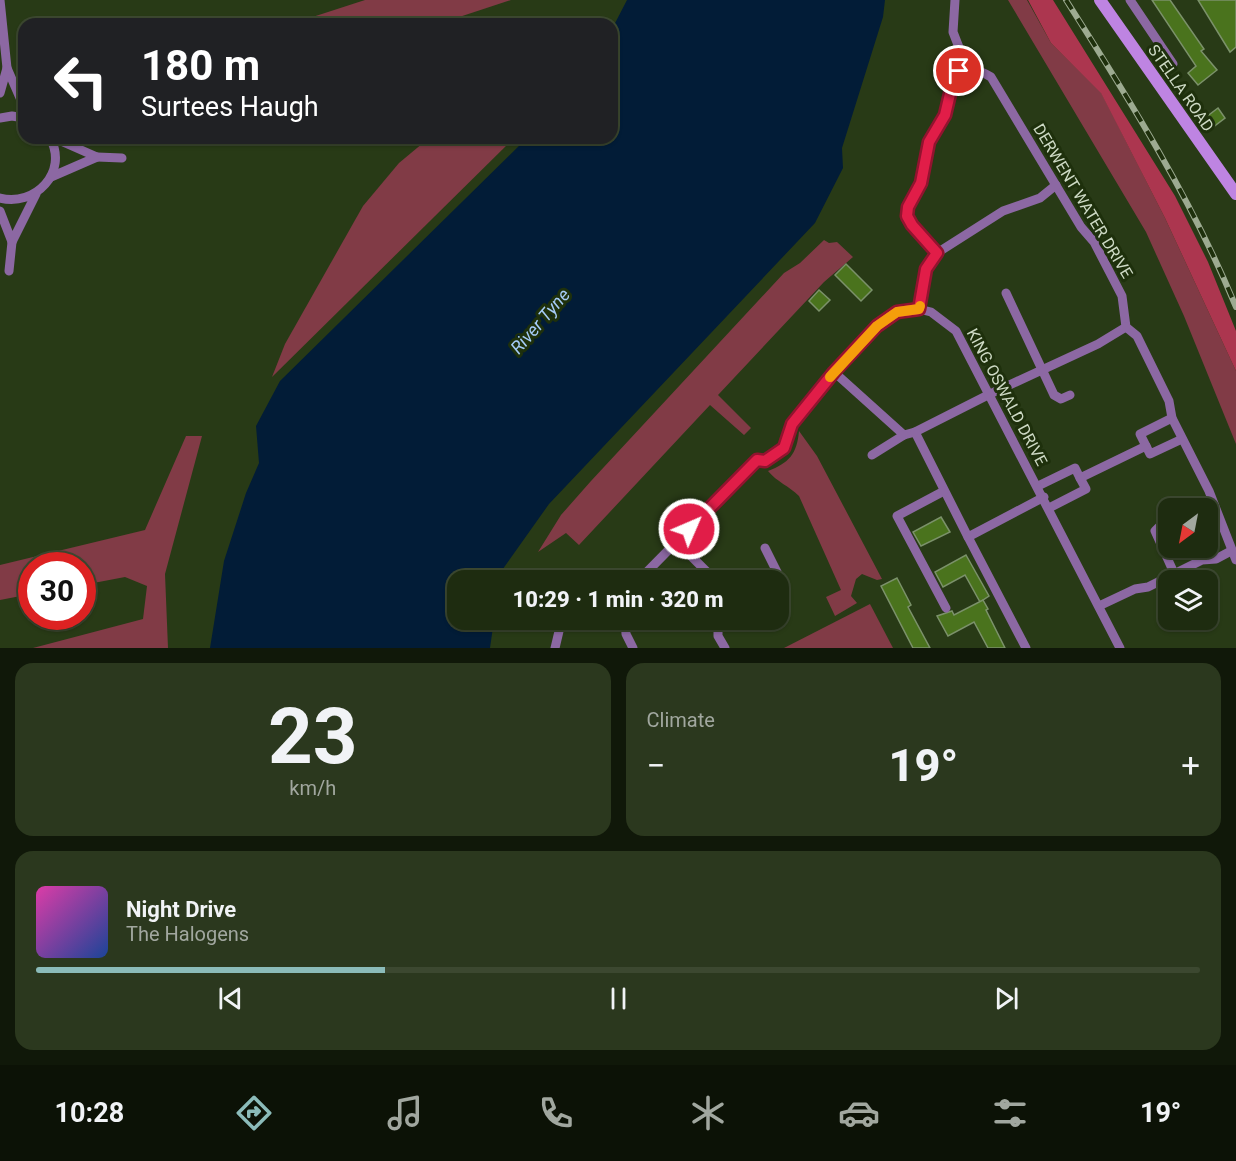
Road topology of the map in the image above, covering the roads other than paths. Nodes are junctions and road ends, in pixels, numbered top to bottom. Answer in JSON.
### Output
{"nodes":[{"id":1,"x":0,"y":0,"type":"edge"},
{"id":2,"x":955,"y":0,"type":"edge"},
{"id":3,"x":1100,"y":0,"type":"edge"},
{"id":4,"x":1130,"y":0,"type":"edge"},
{"id":5,"x":1173,"y":64,"type":"dead end"},
{"id":6,"x":7,"y":68,"type":"junction"},
{"id":7,"x":967,"y":68,"type":"junction"},
{"id":8,"x":0,"y":93,"type":"edge"},
{"id":9,"x":18,"y":93,"type":"edge"},
{"id":10,"x":18,"y":117,"type":"edge"},
{"id":11,"x":0,"y":118,"type":"edge"},
{"id":12,"x":52,"y":144,"type":"edge"},
{"id":13,"x":68,"y":144,"type":"edge"},
{"id":14,"x":97,"y":157,"type":"junction"},
{"id":15,"x":122,"y":158,"type":"dead end"},
{"id":16,"x":51,"y":177,"type":"junction"},
{"id":17,"x":1056,"y":185,"type":"junction"},
{"id":18,"x":1234,"y":186,"type":"edge"},
{"id":19,"x":36,"y":194,"type":"junction"},
{"id":20,"x":0,"y":198,"type":"edge"},
{"id":21,"x":0,"y":211,"type":"edge"},
{"id":22,"x":12,"y":242,"type":"junction"},
{"id":23,"x":937,"y":253,"type":"junction"},
{"id":24,"x":9,"y":271,"type":"dead end"},
{"id":25,"x":1006,"y":293,"type":"dead end"},
{"id":26,"x":919,"y":309,"type":"junction"},
{"id":27,"x":1126,"y":327,"type":"junction"},
{"id":28,"x":1041,"y":371,"type":"junction"},
{"id":29,"x":834,"y":372,"type":"junction"},
{"id":30,"x":990,"y":394,"type":"junction"},
{"id":31,"x":1070,"y":395,"type":"dead end"},
{"id":32,"x":1172,"y":418,"type":"junction"},
{"id":33,"x":915,"y":432,"type":"junction"},
{"id":34,"x":904,"y":435,"type":"junction"},
{"id":35,"x":1182,"y":439,"type":"junction"},
{"id":36,"x":1146,"y":446,"type":"junction"},
{"id":37,"x":872,"y":455,"type":"dead end"},
{"id":38,"x":1080,"y":478,"type":"junction"},
{"id":39,"x":1038,"y":486,"type":"junction"},
{"id":40,"x":944,"y":491,"type":"junction"},
{"id":41,"x":1044,"y":497,"type":"junction"},
{"id":42,"x":1049,"y":508,"type":"junction"},
{"id":43,"x":968,"y":537,"type":"junction"},
{"id":44,"x":677,"y":542,"type":"junction"},
{"id":45,"x":765,"y":548,"type":"dead end"},
{"id":46,"x":1231,"y":551,"type":"junction"},
{"id":47,"x":1236,"y":560,"type":"edge"},
{"id":48,"x":649,"y":570,"type":"edge"},
{"id":49,"x":704,"y":570,"type":"edge"},
{"id":50,"x":776,"y":570,"type":"edge"},
{"id":51,"x":1180,"y":570,"type":"edge"},
{"id":52,"x":1158,"y":582,"type":"edge"},
{"id":53,"x":1099,"y":606,"type":"junction"},
{"id":54,"x":946,"y":608,"type":"dead end"},
{"id":55,"x":559,"y":630,"type":"edge"},
{"id":56,"x":626,"y":630,"type":"edge"},
{"id":57,"x":718,"y":630,"type":"edge"},
{"id":58,"x":555,"y":648,"type":"edge"},
{"id":59,"x":633,"y":648,"type":"edge"},
{"id":60,"x":724,"y":648,"type":"edge"},
{"id":61,"x":1026,"y":648,"type":"edge"},
{"id":62,"x":1120,"y":648,"type":"edge"}],
"edges":[{"from":1,"to":6,"type":"street"},
{"from":2,"to":7,"type":"street"},
{"from":3,"to":18,"type":"main road","name":"STELLA ROAD"},
{"from":4,"to":5,"type":"street"},
{"from":6,"to":8,"type":"street"},
{"from":6,"to":9,"type":"street"},
{"from":7,"to":17,"type":"street","name":"DERWENT WATER DRIVE"},
{"from":7,"to":23,"type":"street"},
{"from":10,"to":11,"type":"street"},
{"from":12,"to":16,"type":"street"},
{"from":13,"to":14,"type":"street"},
{"from":14,"to":15,"type":"street"},
{"from":14,"to":16,"type":"street"},
{"from":16,"to":19,"type":"street"},
{"from":17,"to":23,"type":"street"},
{"from":17,"to":27,"type":"street","name":"DERWENT WATER DRIVE"},
{"from":19,"to":20,"type":"street"},
{"from":19,"to":22,"type":"street"},
{"from":21,"to":22,"type":"street"},
{"from":22,"to":24,"type":"street"},
{"from":23,"to":26,"type":"street"},
{"from":25,"to":28,"type":"street"},
{"from":26,"to":29,"type":"street"},
{"from":26,"to":30,"type":"street","name":"KING OSWALD DRIVE"},
{"from":27,"to":28,"type":"street"},
{"from":27,"to":32,"type":"street"},
{"from":28,"to":30,"type":"street"},
{"from":28,"to":31,"type":"street"},
{"from":29,"to":34,"type":"street"},
{"from":29,"to":44,"type":"street"},
{"from":30,"to":33,"type":"street"},
{"from":30,"to":39,"type":"street","name":"KING OSWALD DRIVE"},
{"from":32,"to":35,"type":"street"},
{"from":32,"to":36,"type":"street"},
{"from":33,"to":34,"type":"street"},
{"from":33,"to":40,"type":"street"},
{"from":34,"to":37,"type":"street"},
{"from":35,"to":36,"type":"street"},
{"from":35,"to":46,"type":"street"},
{"from":36,"to":38,"type":"street"},
{"from":38,"to":39,"type":"street"},
{"from":38,"to":42,"type":"street"},
{"from":39,"to":41,"type":"street","name":"KING OSWALD DRIVE"},
{"from":40,"to":43,"type":"street"},
{"from":40,"to":54,"type":"street"},
{"from":41,"to":42,"type":"street","name":"KING OSWALD DRIVE"},
{"from":41,"to":43,"type":"street"},
{"from":42,"to":53,"type":"street","name":"KING OSWALD DRIVE"},
{"from":43,"to":61,"type":"street"},
{"from":44,"to":48,"type":"street"},
{"from":44,"to":49,"type":"street"},
{"from":45,"to":50,"type":"street"},
{"from":46,"to":47,"type":"street"},
{"from":46,"to":51,"type":"street"},
{"from":52,"to":53,"type":"street"},
{"from":53,"to":62,"type":"street","name":"KING OSWALD DRIVE"},
{"from":55,"to":58,"type":"street"},
{"from":56,"to":59,"type":"street"},
{"from":57,"to":60,"type":"street"}]}
